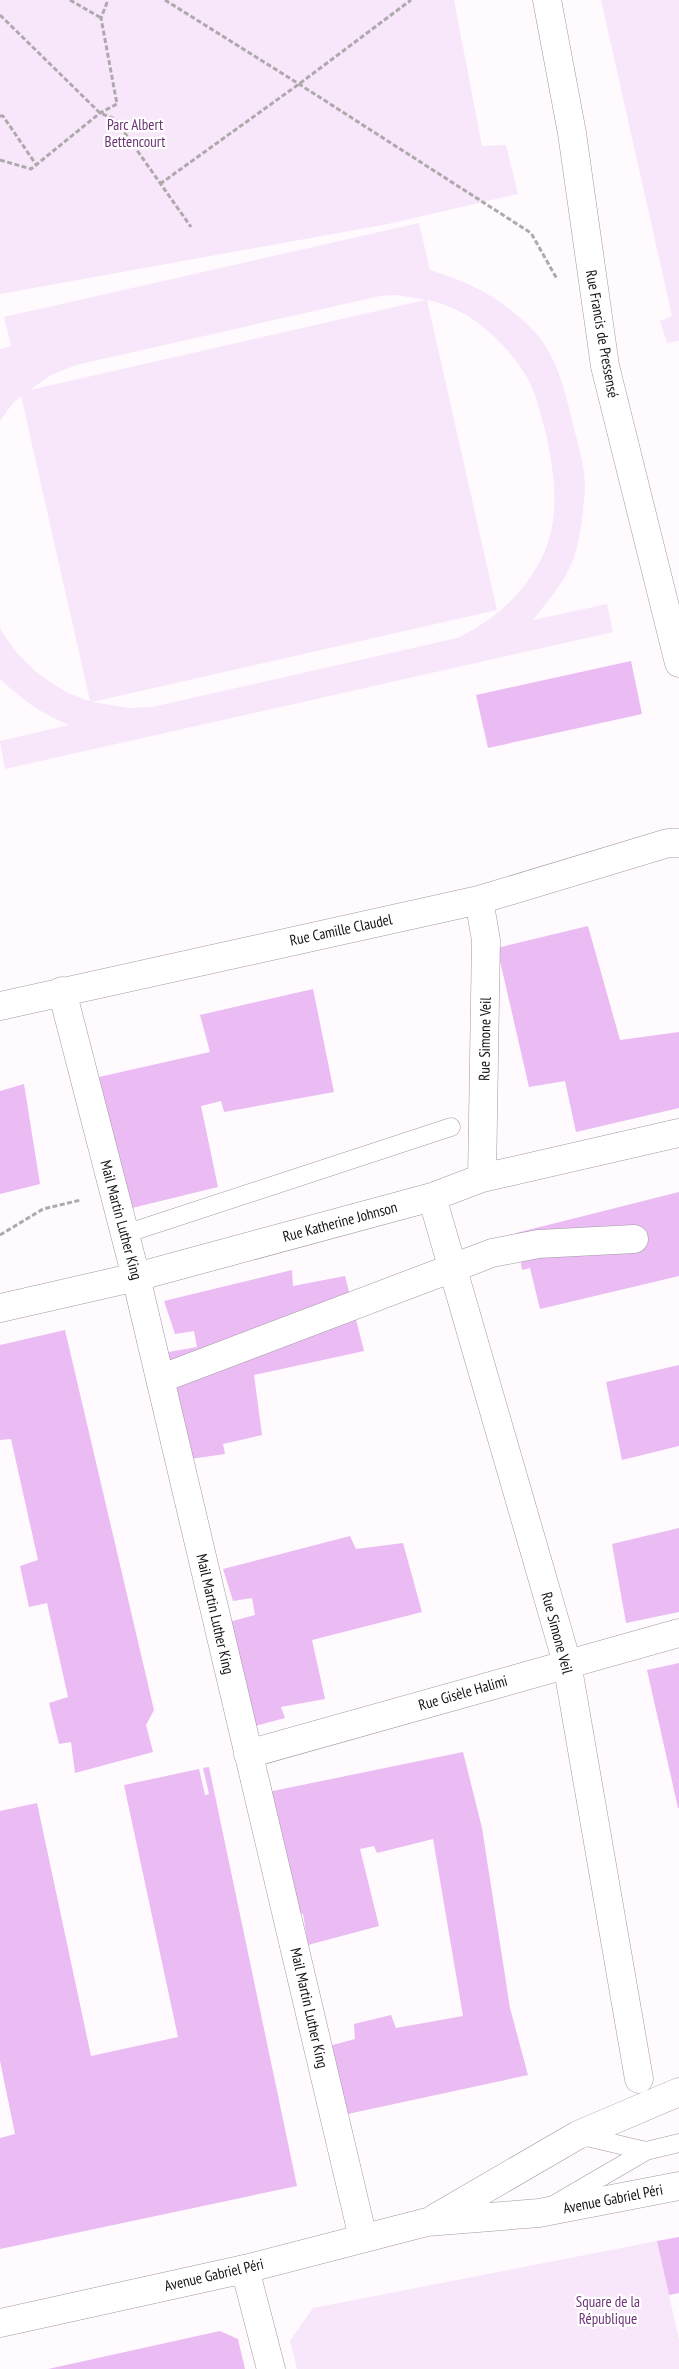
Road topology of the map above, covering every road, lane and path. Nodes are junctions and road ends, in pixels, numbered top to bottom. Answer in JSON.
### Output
{"nodes":[{"id":1,"x":70,"y":0,"type":"edge"},
{"id":2,"x":108,"y":0,"type":"edge"},
{"id":3,"x":165,"y":0,"type":"edge"},
{"id":4,"x":411,"y":0,"type":"edge"},
{"id":5,"x":547,"y":0,"type":"edge"},
{"id":6,"x":0,"y":15,"type":"edge"},
{"id":7,"x":101,"y":18,"type":"junction"},
{"id":8,"x":300,"y":84,"type":"junction"},
{"id":9,"x":100,"y":113,"type":"junction"},
{"id":10,"x":0,"y":116,"type":"edge"},
{"id":11,"x":0,"y":160,"type":"edge"},
{"id":12,"x":37,"y":166,"type":"junction"},
{"id":13,"x":160,"y":184,"type":"junction"},
{"id":14,"x":191,"y":227,"type":"dead end"},
{"id":15,"x":558,"y":283,"type":"dead end"},
{"id":16,"x":679,"y":663,"type":"edge"},
{"id":17,"x":679,"y":843,"type":"edge"},
{"id":18,"x":479,"y":900,"type":"junction"},
{"id":19,"x":62,"y":992,"type":"junction"},
{"id":20,"x":0,"y":1006,"type":"edge"},
{"id":21,"x":452,"y":1127,"type":"dead end"},
{"id":22,"x":679,"y":1133,"type":"edge"},
{"id":23,"x":482,"y":1178,"type":"junction"},
{"id":24,"x":114,"y":1192,"type":"junction"},
{"id":25,"x":432,"y":1197,"type":"junction"},
{"id":26,"x":0,"y":1234,"type":"edge"},
{"id":27,"x":125,"y":1234,"type":"junction"},
{"id":28,"x":634,"y":1239,"type":"dead end"},
{"id":29,"x":453,"y":1268,"type":"junction"},
{"id":30,"x":136,"y":1277,"type":"junction"},
{"id":31,"x":0,"y":1308,"type":"edge"},
{"id":32,"x":160,"y":1379,"type":"junction"},
{"id":33,"x":679,"y":1633,"type":"edge"},
{"id":34,"x":567,"y":1663,"type":"junction"},
{"id":35,"x":248,"y":1754,"type":"junction"},
{"id":36,"x":639,"y":2079,"type":"dead end"},
{"id":37,"x":679,"y":2092,"type":"edge"},
{"id":38,"x":578,"y":2135,"type":"junction"},
{"id":39,"x":679,"y":2143,"type":"edge"},
{"id":40,"x":646,"y":2151,"type":"junction"},
{"id":41,"x":679,"y":2186,"type":"edge"},
{"id":42,"x":539,"y":2213,"type":"junction"},
{"id":43,"x":427,"y":2222,"type":"junction"},
{"id":44,"x":363,"y":2238,"type":"junction"},
{"id":45,"x":245,"y":2269,"type":"junction"},
{"id":46,"x":0,"y":2324,"type":"edge"},
{"id":47,"x":271,"y":2369,"type":"edge"}],
"edges":[{"from":1,"to":7,"type":"path"},
{"from":2,"to":7,"type":"path"},
{"from":3,"to":8,"type":"path"},
{"from":4,"to":8,"type":"path"},
{"from":5,"to":16,"type":"street","name":"Rue Francis de Pressensé"},
{"from":6,"to":9,"type":"path"},
{"from":7,"to":9,"type":"path"},
{"from":8,"to":13,"type":"path"},
{"from":8,"to":15,"type":"path"},
{"from":9,"to":12,"type":"path"},
{"from":9,"to":13,"type":"path"},
{"from":10,"to":12,"type":"path"},
{"from":11,"to":12,"type":"path"},
{"from":13,"to":14,"type":"path"},
{"from":17,"to":18,"type":"street","name":"Rue Camille Claudel"},
{"from":18,"to":19,"type":"street","name":"Rue Camille Claudel"},
{"from":18,"to":23,"type":"street","name":"Rue Simone Veil"},
{"from":19,"to":20,"type":"street","name":"Rue Camille Claudel"},
{"from":19,"to":24,"type":"street","name":"Mail Martin Luther King"},
{"from":21,"to":27,"type":"lane"},
{"from":22,"to":23,"type":"street","name":"Rue Katherine Johnson"},
{"from":23,"to":25,"type":"street","name":"Rue Katherine Johnson"},
{"from":24,"to":26,"type":"path"},
{"from":24,"to":27,"type":"street","name":"Mail Martin Luther King"},
{"from":25,"to":29,"type":"street","name":"Rue Simone Veil"},
{"from":25,"to":30,"type":"street","name":"Rue Katherine Johnson"},
{"from":27,"to":30,"type":"street","name":"Mail Martin Luther King"},
{"from":28,"to":29,"type":"street"},
{"from":29,"to":32,"type":"street"},
{"from":29,"to":34,"type":"street","name":"Rue Simone Veil"},
{"from":30,"to":31,"type":"street","name":"Rue Katherine Johnson"},
{"from":30,"to":32,"type":"street","name":"Mail Martin Luther King"},
{"from":32,"to":35,"type":"street","name":"Mail Martin Luther King"},
{"from":33,"to":34,"type":"street","name":"Rue Gisèle Halimi"},
{"from":34,"to":35,"type":"street","name":"Rue Gisèle Halimi"},
{"from":34,"to":36,"type":"street","name":"Rue Simone Veil"},
{"from":35,"to":44,"type":"street","name":"Mail Martin Luther King"},
{"from":37,"to":38,"type":"street","name":"Avenue Gabriel Péri"},
{"from":38,"to":40,"type":"lane"},
{"from":38,"to":43,"type":"street","name":"Avenue Gabriel Péri"},
{"from":39,"to":40,"type":"lane"},
{"from":40,"to":42,"type":"lane"},
{"from":41,"to":42,"type":"street","name":"Avenue Gabriel Péri"},
{"from":42,"to":43,"type":"street","name":"Avenue Gabriel Péri"},
{"from":43,"to":44,"type":"street","name":"Avenue Gabriel Péri"},
{"from":44,"to":45,"type":"street","name":"Avenue Gabriel Péri"},
{"from":45,"to":46,"type":"street","name":"Avenue Gabriel Péri"},
{"from":45,"to":47,"type":"street"}]}
